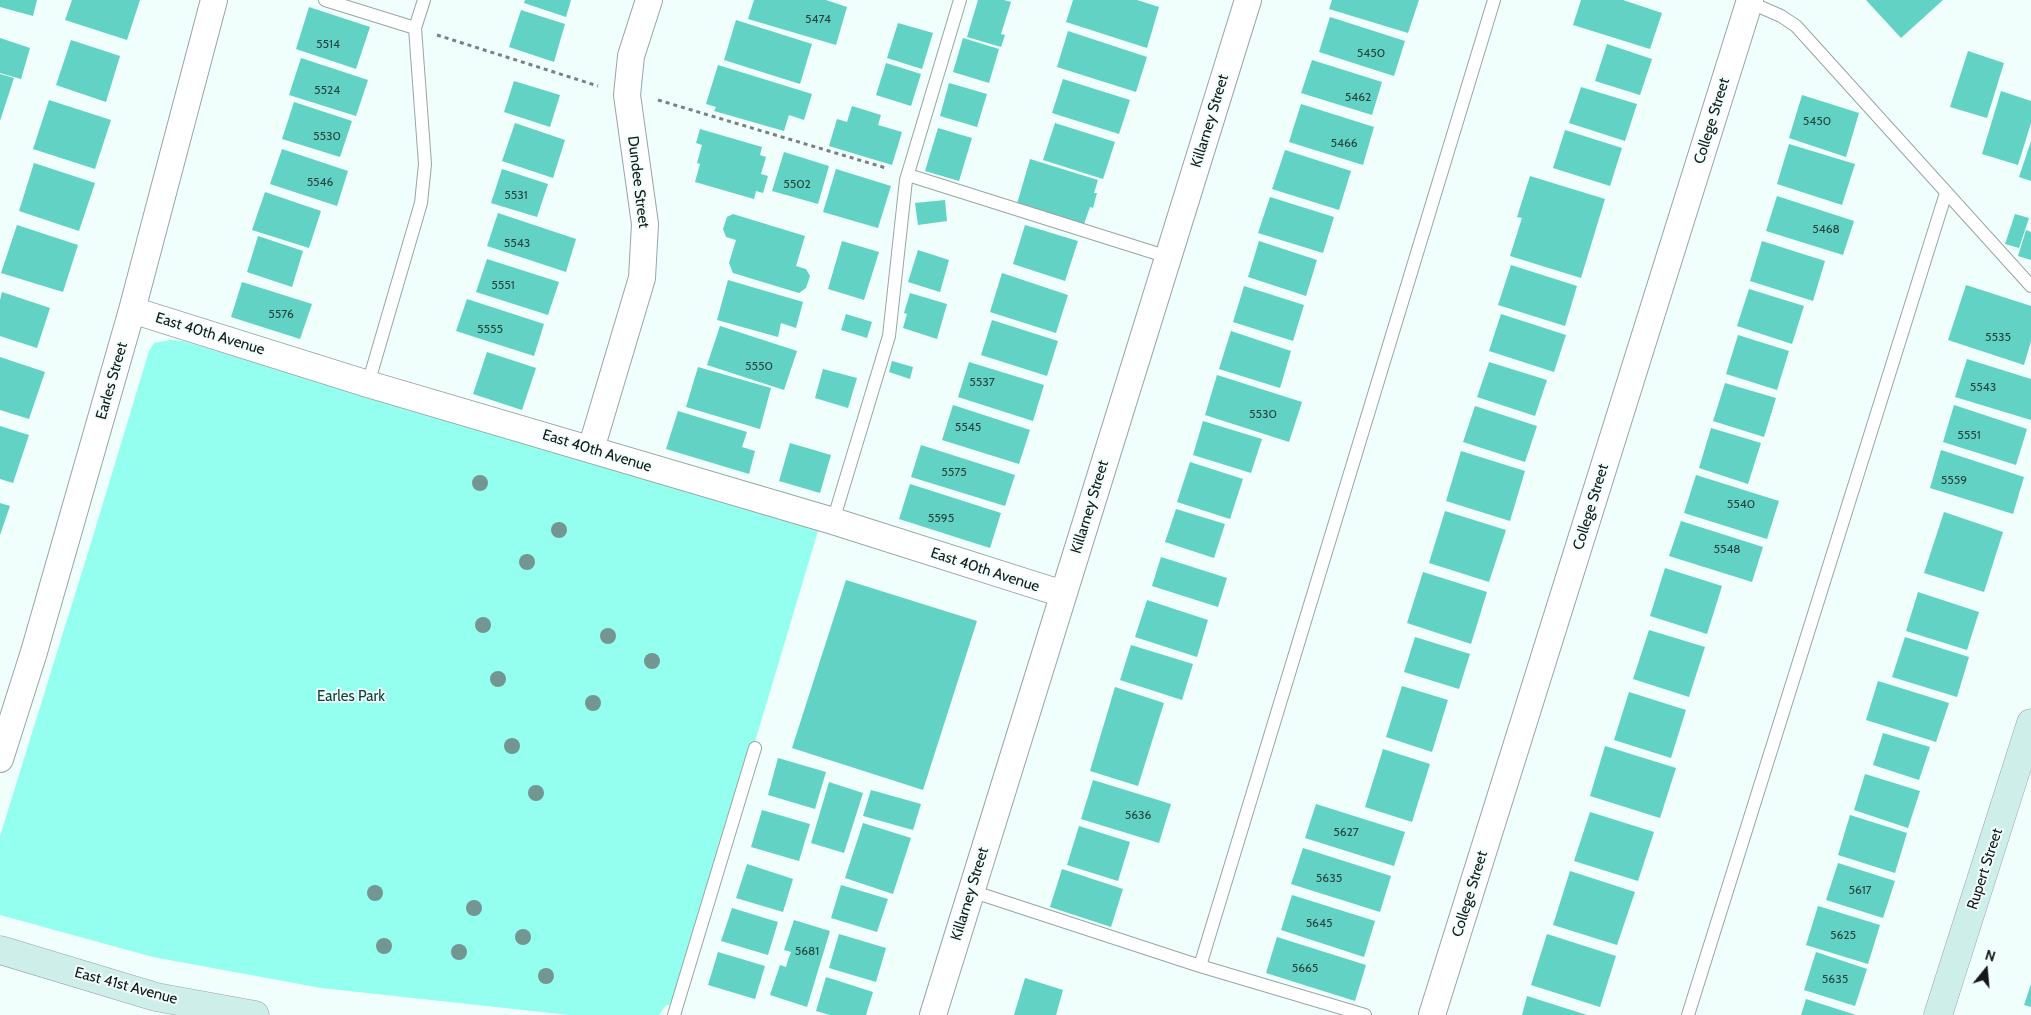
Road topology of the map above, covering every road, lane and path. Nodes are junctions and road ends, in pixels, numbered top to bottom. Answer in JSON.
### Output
{"nodes":[{"id":1,"x":214,"y":0,"type":"edge"},
{"id":2,"x":325,"y":0,"type":"edge"},
{"id":3,"x":424,"y":0,"type":"edge"},
{"id":4,"x":648,"y":0,"type":"edge"},
{"id":5,"x":960,"y":0,"type":"edge"},
{"id":6,"x":1248,"y":0,"type":"edge"},
{"id":7,"x":1494,"y":0,"type":"edge"},
{"id":8,"x":1749,"y":1,"type":"edge"},
{"id":9,"x":415,"y":28,"type":"junction"},
{"id":10,"x":628,"y":95,"type":"junction"},
{"id":11,"x":658,"y":100,"type":"dead end"},
{"id":12,"x":908,"y":175,"type":"junction"},
{"id":13,"x":1946,"y":193,"type":"junction"},
{"id":14,"x":1168,"y":257,"type":"junction"},
{"id":15,"x":2031,"y":286,"type":"edge"},
{"id":16,"x":132,"y":310,"type":"junction"},
{"id":17,"x":368,"y":384,"type":"junction"},
{"id":18,"x":591,"y":449,"type":"junction"},
{"id":19,"x":833,"y":521,"type":"junction"},
{"id":20,"x":1063,"y":594,"type":"junction"},
{"id":21,"x":2031,"y":723,"type":"edge"},
{"id":22,"x":755,"y":748,"type":"dead end"},
{"id":23,"x":0,"y":759,"type":"edge"},
{"id":24,"x":971,"y":891,"type":"junction"},
{"id":25,"x":0,"y":950,"type":"edge"},
{"id":26,"x":1200,"y":966,"type":"junction"},
{"id":27,"x":255,"y":1015,"type":"edge"},
{"id":28,"x":674,"y":1015,"type":"edge"},
{"id":29,"x":933,"y":1015,"type":"edge"},
{"id":30,"x":1365,"y":1015,"type":"edge"},
{"id":31,"x":1432,"y":1015,"type":"edge"},
{"id":32,"x":1688,"y":1015,"type":"edge"},
{"id":33,"x":1938,"y":1015,"type":"edge"}],
"edges":[{"from":1,"to":16,"type":"street","name":"Earles Street"},
{"from":2,"to":9,"type":"lane"},
{"from":3,"to":9,"type":"lane"},
{"from":4,"to":10,"type":"street","name":"Dundee Street"},
{"from":5,"to":12,"type":"lane"},
{"from":6,"to":14,"type":"street","name":"Killarney Street"},
{"from":7,"to":26,"type":"lane"},
{"from":8,"to":13,"type":"lane"},
{"from":8,"to":31,"type":"street","name":"College Street"},
{"from":9,"to":10,"type":"path"},
{"from":9,"to":17,"type":"lane"},
{"from":10,"to":18,"type":"street","name":"Dundee Street"},
{"from":11,"to":12,"type":"path"},
{"from":12,"to":14,"type":"lane"},
{"from":12,"to":19,"type":"lane"},
{"from":13,"to":15,"type":"lane"},
{"from":13,"to":32,"type":"lane"},
{"from":14,"to":20,"type":"street","name":"Killarney Street"},
{"from":16,"to":17,"type":"street","name":"East 40th Avenue"},
{"from":16,"to":23,"type":"street","name":"Earles Street"},
{"from":17,"to":18,"type":"street","name":"East 40th Avenue"},
{"from":18,"to":19,"type":"street","name":"East 40th Avenue"},
{"from":19,"to":20,"type":"street","name":"East 40th Avenue"},
{"from":20,"to":24,"type":"street","name":"Killarney Street"},
{"from":21,"to":33,"type":"street","name":"Rupert Street"},
{"from":22,"to":28,"type":"lane"},
{"from":24,"to":26,"type":"lane"},
{"from":24,"to":29,"type":"street","name":"Killarney Street"},
{"from":25,"to":27,"type":"street","name":"East 41st Avenue"},
{"from":26,"to":30,"type":"lane"}]}
